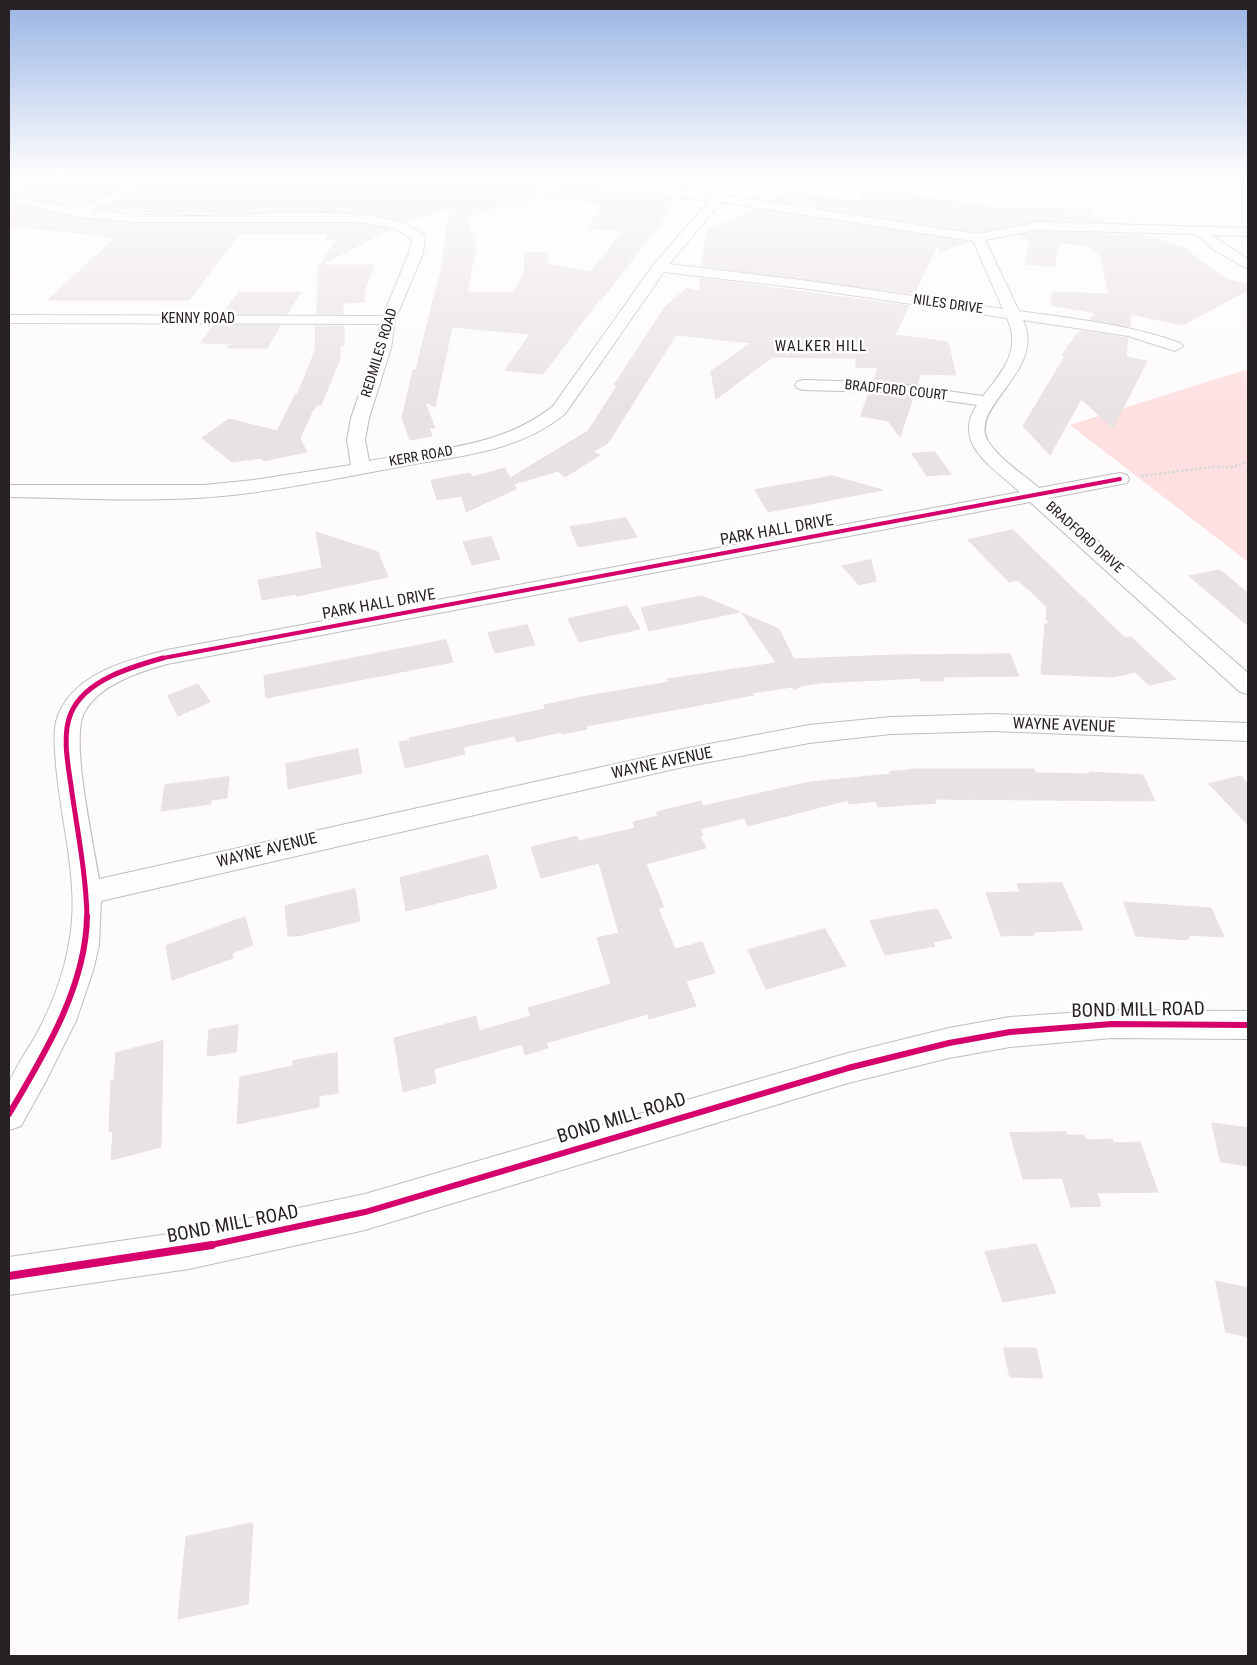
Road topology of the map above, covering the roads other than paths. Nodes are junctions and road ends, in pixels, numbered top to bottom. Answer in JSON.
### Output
{"nodes":[{"id":1,"x":416,"y":251,"type":"edge"},
{"id":2,"x":673,"y":251,"type":"edge"},
{"id":3,"x":984,"y":251,"type":"edge"},
{"id":4,"x":1225,"y":251,"type":"edge"},
{"id":5,"x":1248,"y":265,"type":"edge"},
{"id":6,"x":659,"y":267,"type":"junction"},
{"id":7,"x":1011,"y":314,"type":"junction"},
{"id":8,"x":9,"y":319,"type":"edge"},
{"id":9,"x":388,"y":320,"type":"junction"},
{"id":10,"x":1175,"y":346,"type":"dead end"},
{"id":11,"x":803,"y":385,"type":"dead end"},
{"id":12,"x":989,"y":402,"type":"junction"},
{"id":13,"x":361,"y":468,"type":"junction"},
{"id":14,"x":1120,"y":479,"type":"road end"},
{"id":15,"x":9,"y":491,"type":"edge"},
{"id":16,"x":1037,"y":496,"type":"junction"},
{"id":17,"x":1248,"y":686,"type":"edge"},
{"id":18,"x":1248,"y":732,"type":"edge"},
{"id":19,"x":87,"y":892,"type":"junction"},
{"id":20,"x":1248,"y":1025,"type":"edge"},
{"id":21,"x":9,"y":1114,"type":"edge"},
{"id":22,"x":9,"y":1276,"type":"edge"}],
"edges":[{"from":1,"to":9,"type":"main road","name":"REDMILES ROAD"},
{"from":2,"to":6,"type":"main road","name":"KERR ROAD"},
{"from":3,"to":7,"type":"main road","name":"BRADFORD DRIVE"},
{"from":4,"to":5,"type":"main road"},
{"from":6,"to":7,"type":"main road","name":"NILES DRIVE"},
{"from":6,"to":13,"type":"main road","name":"KERR ROAD"},
{"from":7,"to":10,"type":"main road","name":"NILES DRIVE"},
{"from":7,"to":12,"type":"main road","name":"BRADFORD DRIVE"},
{"from":8,"to":9,"type":"main road","name":"KENNY ROAD"},
{"from":9,"to":13,"type":"main road","name":"REDMILES ROAD"},
{"from":11,"to":12,"type":"main road","name":"BRADFORD COURT"},
{"from":12,"to":16,"type":"main road","name":"BRADFORD DRIVE"},
{"from":13,"to":15,"type":"main road","name":"KERR ROAD"},
{"from":14,"to":16,"type":"main road","name":"PARK HALL DRIVE"},
{"from":16,"to":17,"type":"main road","name":"BRADFORD DRIVE"},
{"from":16,"to":19,"type":"main road","name":"PARK HALL DRIVE"},
{"from":18,"to":19,"type":"main road","name":"WAYNE AVENUE"},
{"from":19,"to":21,"type":"main road","name":"PARK HALL DRIVE"},
{"from":20,"to":22,"type":"main road","name":"BOND MILL ROAD"}]}
